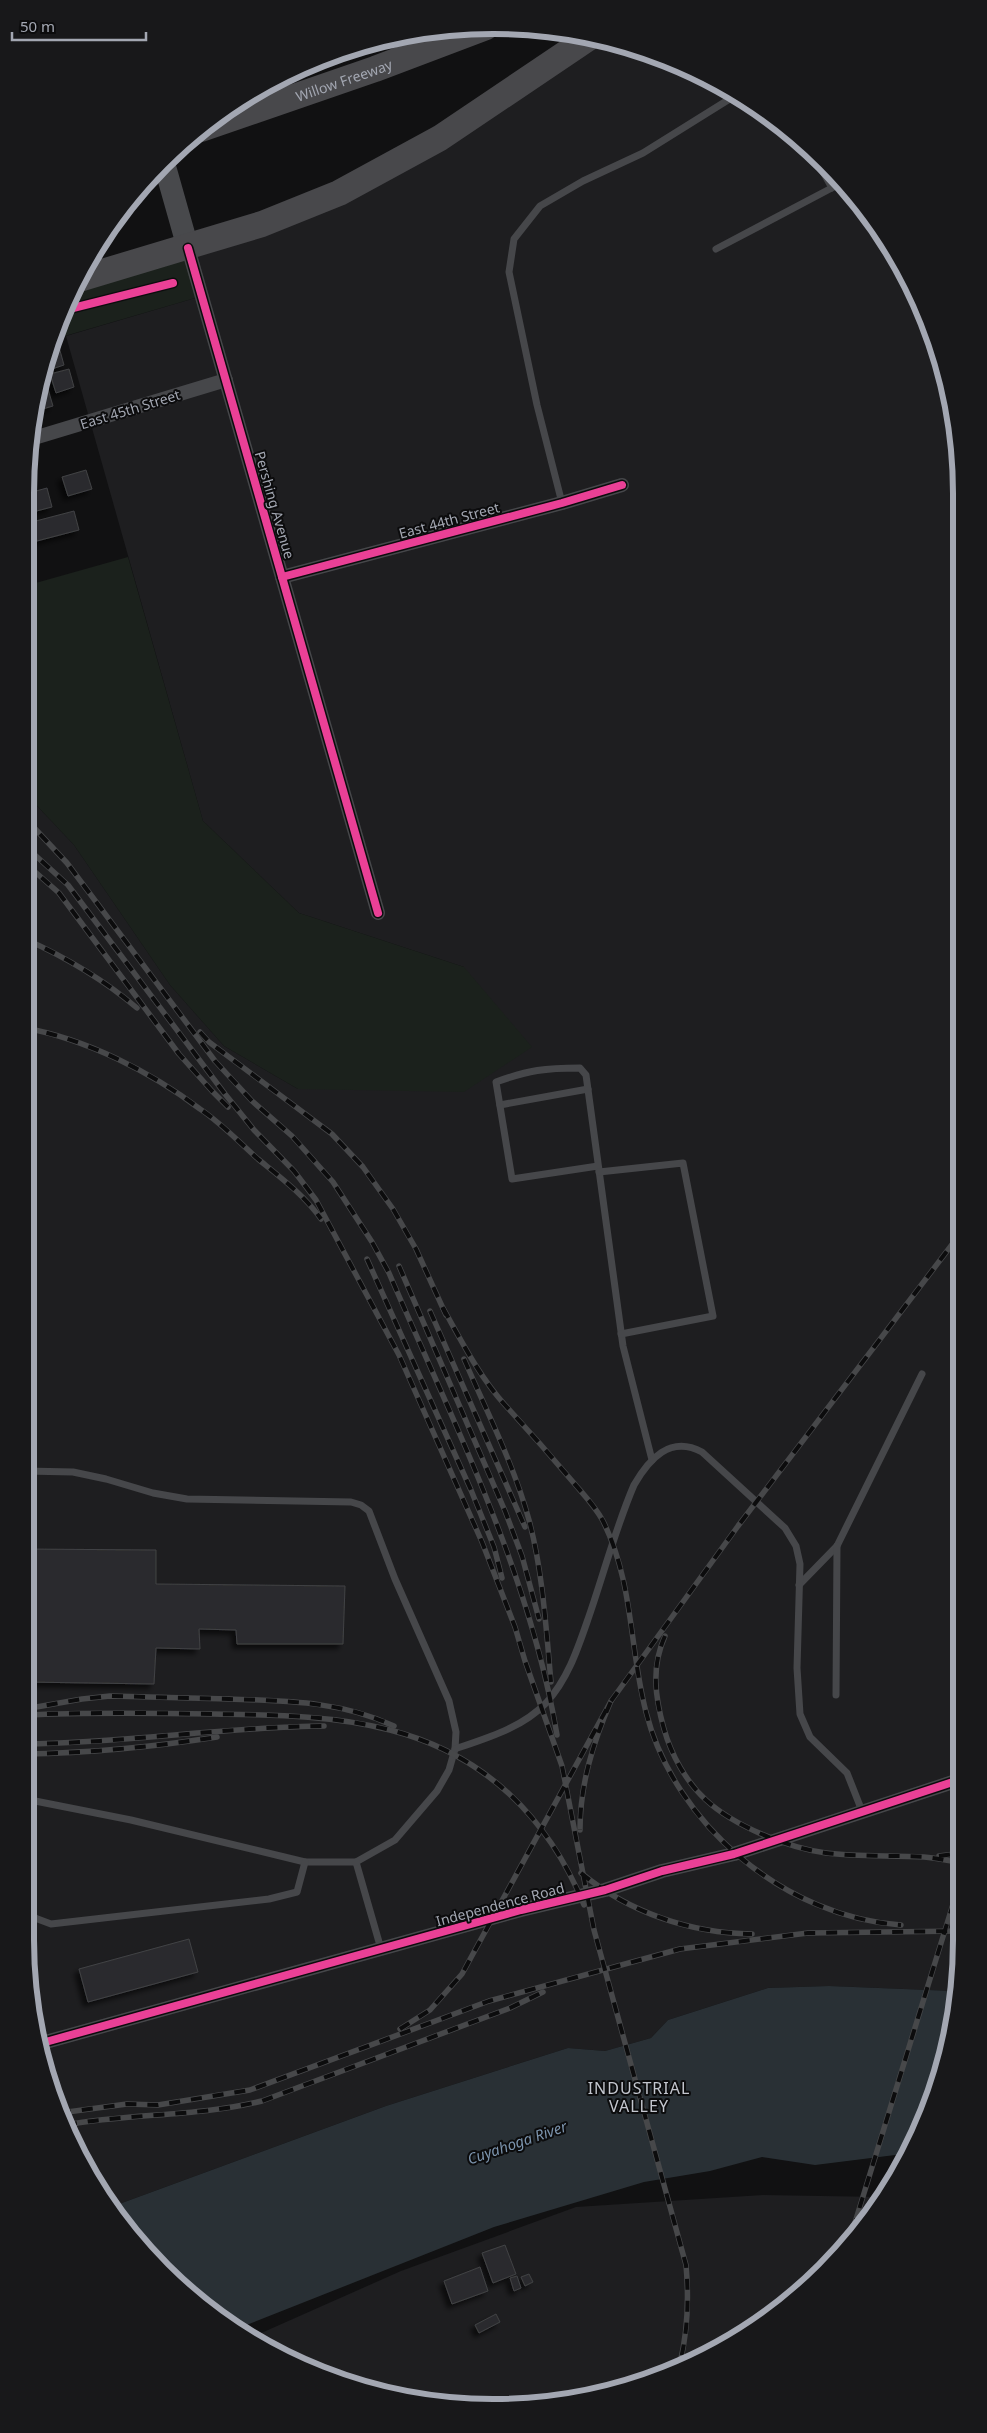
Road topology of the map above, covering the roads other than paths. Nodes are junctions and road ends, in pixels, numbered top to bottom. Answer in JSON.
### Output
{"nodes":[{"id":1,"x":465,"y":35,"type":"edge"},
{"id":2,"x":581,"y":43,"type":"edge"},
{"id":3,"x":730,"y":99,"type":"edge"},
{"id":4,"x":225,"y":121,"type":"edge"},
{"id":5,"x":166,"y":170,"type":"edge"},
{"id":6,"x":824,"y":174,"type":"edge"},
{"id":7,"x":835,"y":186,"type":"edge"},
{"id":8,"x":832,"y":188,"type":"junction"},
{"id":9,"x":188,"y":248,"type":"junction"},
{"id":10,"x":716,"y":249,"type":"dead end"},
{"id":11,"x":88,"y":276,"type":"edge"},
{"id":12,"x":226,"y":380,"type":"junction"},
{"id":13,"x":38,"y":437,"type":"edge"},
{"id":14,"x":622,"y":485,"type":"dead end"},
{"id":15,"x":562,"y":503,"type":"junction"},
{"id":16,"x":282,"y":577,"type":"junction"},
{"id":17,"x":378,"y":913,"type":"dead end"},
{"id":18,"x":588,"y":1089,"type":"junction"},
{"id":19,"x":500,"y":1105,"type":"junction"},
{"id":20,"x":598,"y":1169,"type":"junction"},
{"id":21,"x":621,"y":1334,"type":"junction"},
{"id":22,"x":922,"y":1374,"type":"dead end"},
{"id":23,"x":652,"y":1460,"type":"junction"},
{"id":24,"x":34,"y":1471,"type":"edge"},
{"id":25,"x":837,"y":1546,"type":"junction"},
{"id":26,"x":799,"y":1585,"type":"junction"},
{"id":27,"x":836,"y":1695,"type":"dead end"},
{"id":28,"x":455,"y":1749,"type":"junction"},
{"id":29,"x":953,"y":1782,"type":"edge"},
{"id":30,"x":34,"y":1801,"type":"edge"},
{"id":31,"x":862,"y":1810,"type":"junction"},
{"id":32,"x":304,"y":1862,"type":"junction"},
{"id":33,"x":356,"y":1862,"type":"junction"},
{"id":34,"x":35,"y":1918,"type":"edge"},
{"id":35,"x":381,"y":1949,"type":"junction"},
{"id":36,"x":46,"y":2043,"type":"edge"}],
"edges":[{"from":1,"to":4,"type":"highway","name":"Willow Freeway"},
{"from":2,"to":9,"type":"highway"},
{"from":3,"to":15,"type":"lane"},
{"from":5,"to":9,"type":"main road","name":"Pershing Avenue"},
{"from":6,"to":8,"type":"lane"},
{"from":7,"to":8,"type":"lane"},
{"from":8,"to":10,"type":"lane"},
{"from":9,"to":11,"type":"highway"},
{"from":9,"to":12,"type":"street","name":"Pershing Avenue"},
{"from":12,"to":13,"type":"street","name":"East 45th Street"},
{"from":12,"to":16,"type":"street","name":"Pershing Avenue"},
{"from":14,"to":15,"type":"street","name":"East 44th Street"},
{"from":15,"to":16,"type":"street","name":"East 44th Street"},
{"from":16,"to":17,"type":"street","name":"Pershing Avenue"},
{"from":18,"to":19,"type":"lane"},
{"from":18,"to":19,"type":"lane"},
{"from":18,"to":20,"type":"lane"},
{"from":19,"to":20,"type":"lane"},
{"from":20,"to":21,"type":"lane"},
{"from":20,"to":21,"type":"lane"},
{"from":21,"to":23,"type":"lane"},
{"from":22,"to":25,"type":"lane"},
{"from":23,"to":26,"type":"lane"},
{"from":23,"to":28,"type":"lane"},
{"from":24,"to":28,"type":"lane"},
{"from":25,"to":26,"type":"lane"},
{"from":25,"to":27,"type":"lane"},
{"from":26,"to":31,"type":"lane"},
{"from":28,"to":33,"type":"lane"},
{"from":29,"to":31,"type":"street","name":"Independence Road"},
{"from":30,"to":32,"type":"lane"},
{"from":31,"to":35,"type":"street","name":"Independence Road"},
{"from":32,"to":33,"type":"lane"},
{"from":32,"to":34,"type":"lane"},
{"from":33,"to":35,"type":"lane"},
{"from":35,"to":36,"type":"street","name":"Independence Road"}]}
